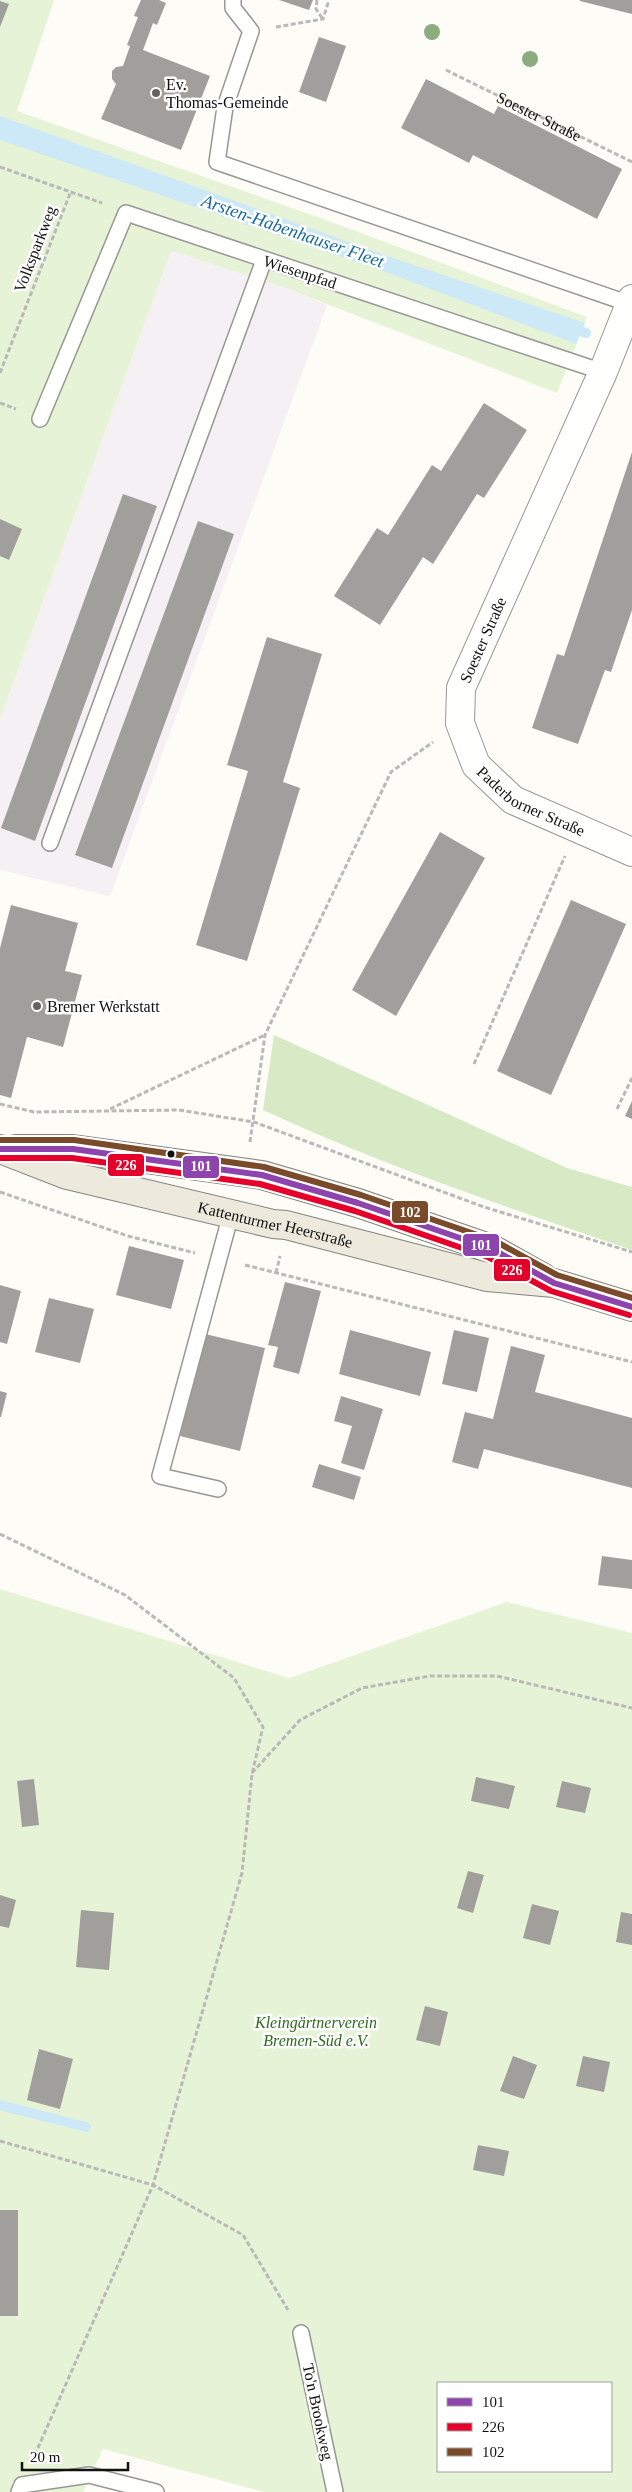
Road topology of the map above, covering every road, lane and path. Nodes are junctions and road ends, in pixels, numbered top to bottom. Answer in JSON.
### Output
{"nodes":[{"id":1,"x":234,"y":0,"type":"edge"},
{"id":2,"x":317,"y":0,"type":"edge"},
{"id":3,"x":329,"y":0,"type":"edge"},
{"id":4,"x":323,"y":19,"type":"junction"},
{"id":5,"x":251,"y":32,"type":"junction"},
{"id":6,"x":446,"y":70,"type":"dead end"},
{"id":7,"x":632,"y":162,"type":"edge"},
{"id":8,"x":0,"y":166,"type":"edge"},
{"id":9,"x":71,"y":191,"type":"junction"},
{"id":10,"x":126,"y":213,"type":"junction"},
{"id":11,"x":264,"y":260,"type":"junction"},
{"id":12,"x":631,"y":302,"type":"edge"},
{"id":13,"x":0,"y":372,"type":"edge"},
{"id":14,"x":602,"y":372,"type":"junction"},
{"id":15,"x":40,"y":420,"type":"dead end"},
{"id":16,"x":460,"y":723,"type":"junction"},
{"id":17,"x":577,"y":828,"type":"junction"},
{"id":18,"x":50,"y":843,"type":"dead end"},
{"id":19,"x":632,"y":852,"type":"edge"},
{"id":20,"x":266,"y":1035,"type":"junction"},
{"id":21,"x":474,"y":1064,"type":"dead end"},
{"id":22,"x":632,"y":1078,"type":"edge"},
{"id":23,"x":617,"y":1109,"type":"dead end"},
{"id":24,"x":109,"y":1110,"type":"dead end"},
{"id":25,"x":254,"y":1122,"type":"dead end"},
{"id":26,"x":1,"y":1149,"type":"edge"},
{"id":27,"x":0,"y":1192,"type":"edge"},
{"id":28,"x":231,"y":1214,"type":"junction"},
{"id":29,"x":219,"y":1259,"type":"junction"},
{"id":30,"x":554,"y":1283,"type":"junction"},
{"id":31,"x":632,"y":1307,"type":"edge"},
{"id":32,"x":632,"y":1362,"type":"edge"},
{"id":33,"x":218,"y":1489,"type":"dead end"},
{"id":34,"x":0,"y":1534,"type":"edge"},
{"id":35,"x":632,"y":1708,"type":"edge"},
{"id":36,"x":252,"y":1774,"type":"junction"},
{"id":37,"x":0,"y":2141,"type":"edge"},
{"id":38,"x":153,"y":2185,"type":"junction"},
{"id":39,"x":301,"y":2333,"type":"joint"},
{"id":40,"x":21,"y":2488,"type":"edge"},
{"id":41,"x":156,"y":2492,"type":"edge"},
{"id":42,"x":335,"y":2492,"type":"edge"}],
"edges":[{"from":1,"to":5,"type":"lane"},
{"from":2,"to":4,"type":"path"},
{"from":3,"to":4,"type":"path"},
{"from":4,"to":5,"type":"path"},
{"from":5,"to":12,"type":"lane"},
{"from":6,"to":7,"type":"path","name":"Soester Straße"},
{"from":8,"to":9,"type":"path"},
{"from":9,"to":10,"type":"path"},
{"from":9,"to":13,"type":"path","name":"Volksparkweg"},
{"from":10,"to":11,"type":"lane","name":"Wiesenpfad"},
{"from":10,"to":15,"type":"lane"},
{"from":11,"to":14,"type":"lane","name":"Wiesenpfad"},
{"from":11,"to":18,"type":"lane"},
{"from":12,"to":14,"type":"street","name":"Soester Straße"},
{"from":14,"to":16,"type":"street","name":"Soester Straße"},
{"from":16,"to":17,"type":"street","name":"Paderborner Straße"},
{"from":16,"to":20,"type":"path"},
{"from":17,"to":19,"type":"street","name":"Paderborner Straße"},
{"from":17,"to":21,"type":"path"},
{"from":20,"to":24,"type":"path"},
{"from":20,"to":25,"type":"path"},
{"from":22,"to":23,"type":"path"},
{"from":26,"to":28,"type":"main road","name":"Kattenturmer Heerstraße"},
{"from":26,"to":30,"type":"main road","name":"Kattenturmer Heerstraße"},
{"from":27,"to":29,"type":"path"},
{"from":28,"to":29,"type":"lane"},
{"from":28,"to":30,"type":"main road","name":"Kattenturmer Heerstraße"},
{"from":29,"to":32,"type":"path"},
{"from":29,"to":33,"type":"lane"},
{"from":30,"to":31,"type":"main road","name":"Kattenturmer Heerstraße"},
{"from":34,"to":36,"type":"path"},
{"from":35,"to":36,"type":"path"},
{"from":36,"to":38,"type":"path"},
{"from":37,"to":38,"type":"path"},
{"from":38,"to":39,"type":"path"},
{"from":38,"to":40,"type":"path"},
{"from":39,"to":42,"type":"lane","name":"To'n Brookweg"},
{"from":40,"to":41,"type":"lane"}]}
